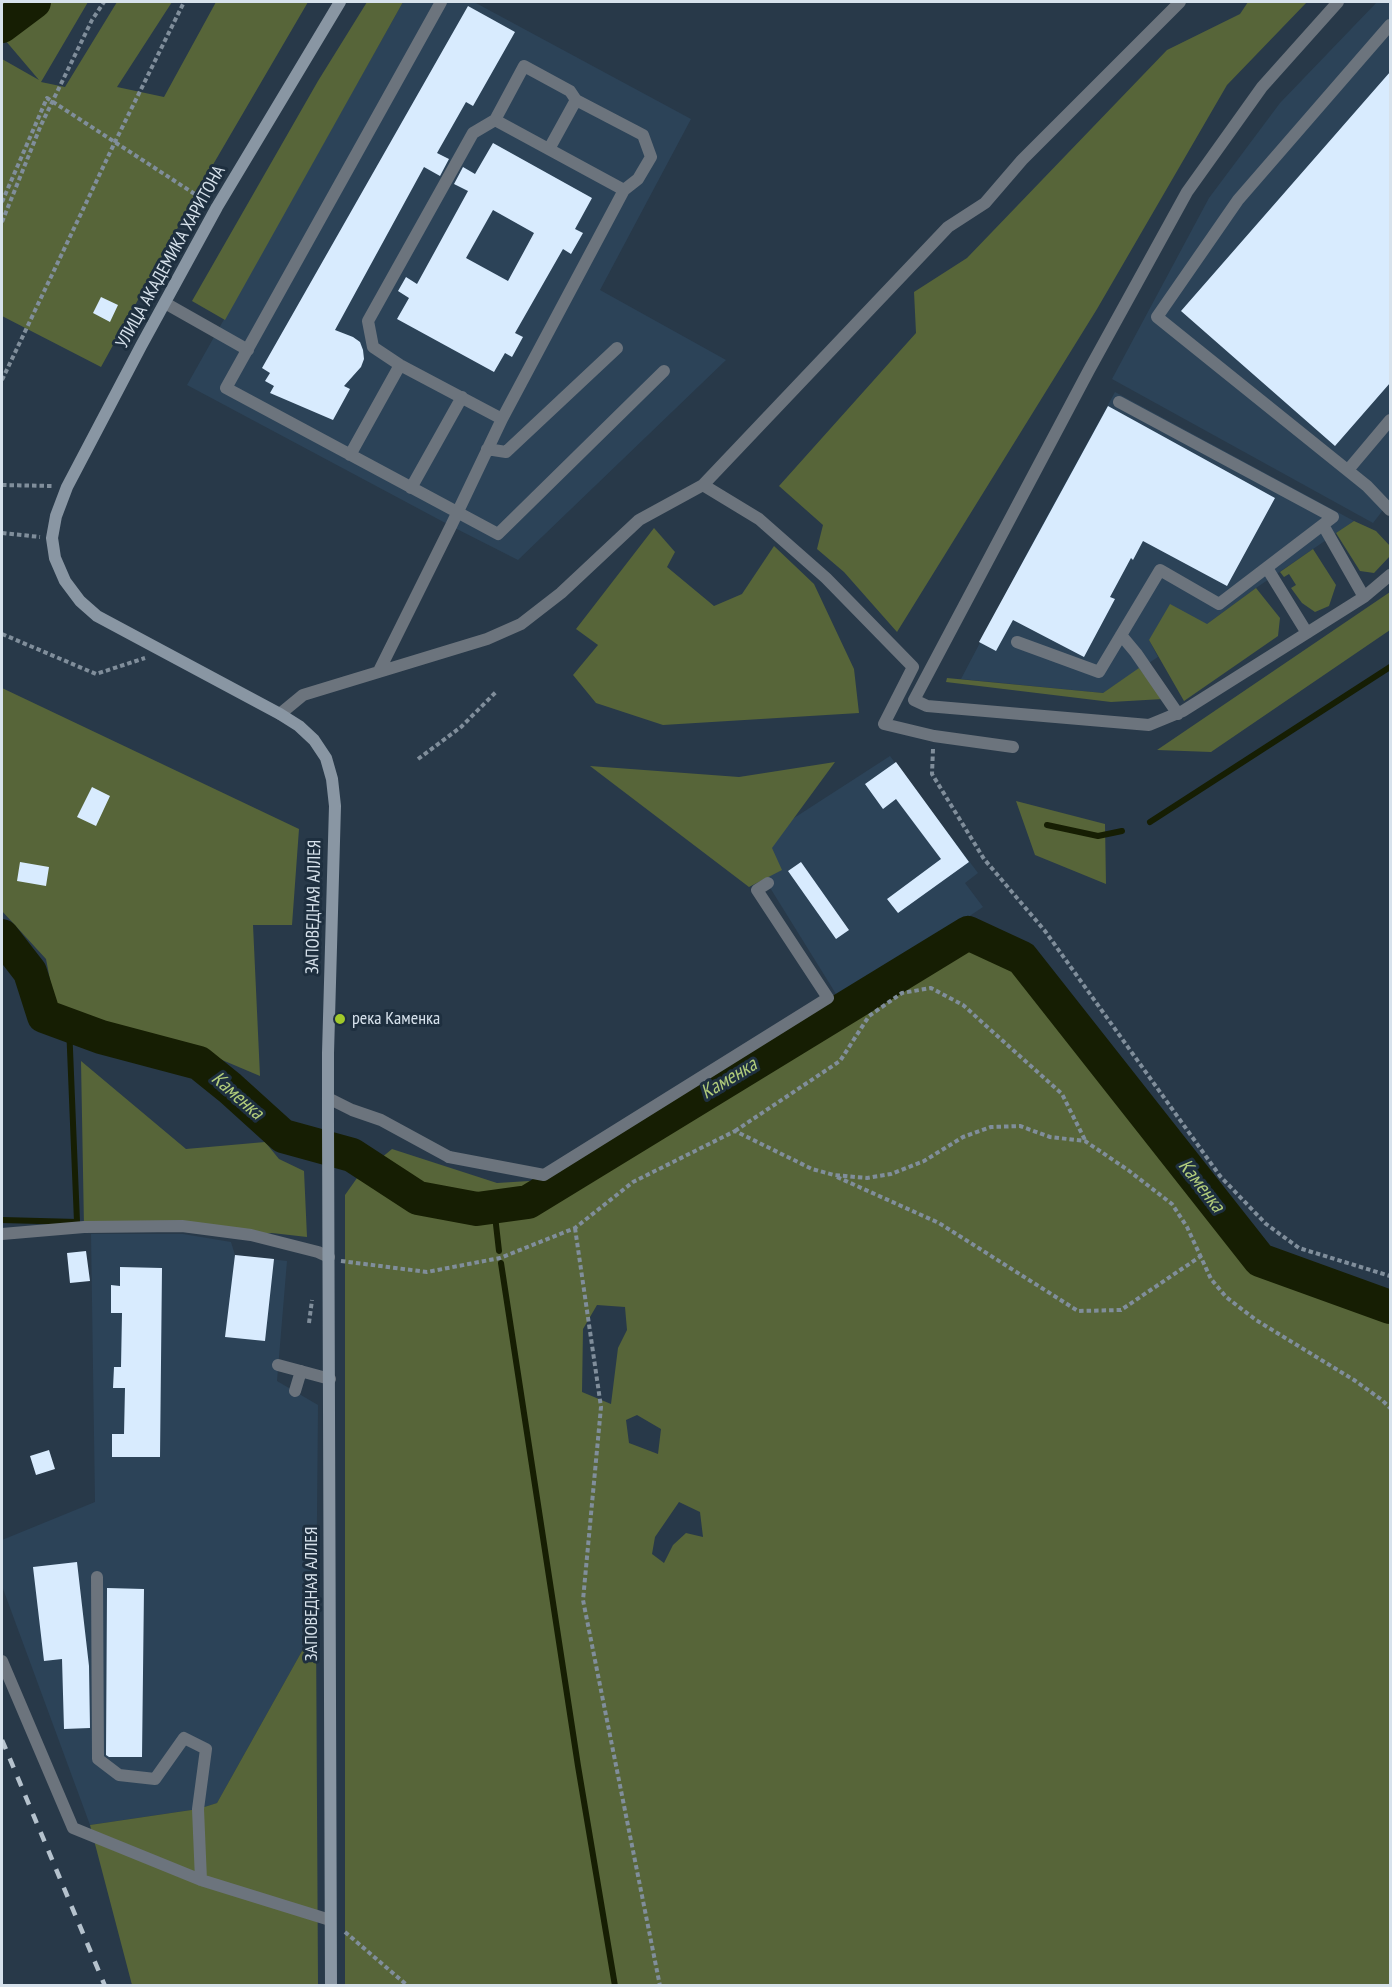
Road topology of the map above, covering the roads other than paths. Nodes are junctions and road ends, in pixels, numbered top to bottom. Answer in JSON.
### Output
{"nodes":[{"id":1,"x":340,"y":2,"type":"edge"},
{"id":2,"x":441,"y":2,"type":"edge"},
{"id":3,"x":1180,"y":2,"type":"edge"},
{"id":4,"x":1338,"y":2,"type":"edge"},
{"id":5,"x":1390,"y":25,"type":"edge"},
{"id":6,"x":576,"y":100,"type":"junction"},
{"id":7,"x":495,"y":120,"type":"junction"},
{"id":8,"x":549,"y":149,"type":"junction"},
{"id":9,"x":624,"y":190,"type":"junction"},
{"id":10,"x":165,"y":303,"type":"junction"},
{"id":11,"x":616,"y":348,"type":"dead end"},
{"id":12,"x":248,"y":350,"type":"junction"},
{"id":13,"x":400,"y":365,"type":"junction"},
{"id":14,"x":664,"y":372,"type":"dead end"},
{"id":15,"x":462,"y":397,"type":"junction"},
{"id":16,"x":1119,"y":402,"type":"dead end"},
{"id":17,"x":502,"y":419,"type":"junction"},
{"id":18,"x":1390,"y":420,"type":"edge"},
{"id":19,"x":487,"y":449,"type":"junction"},
{"id":20,"x":350,"y":455,"type":"junction"},
{"id":21,"x":1347,"y":470,"type":"junction"},
{"id":22,"x":703,"y":485,"type":"junction"},
{"id":23,"x":411,"y":488,"type":"junction"},
{"id":24,"x":1390,"y":510,"type":"edge"},
{"id":25,"x":458,"y":512,"type":"junction"},
{"id":26,"x":1323,"y":525,"type":"junction"},
{"id":27,"x":52,"y":538,"type":"joint"},
{"id":28,"x":1267,"y":568,"type":"junction"},
{"id":29,"x":1390,"y":575,"type":"edge"},
{"id":30,"x":1364,"y":597,"type":"junction"},
{"id":31,"x":1306,"y":633,"type":"junction"},
{"id":32,"x":1121,"y":636,"type":"junction"},
{"id":33,"x":1017,"y":642,"type":"dead end"},
{"id":34,"x":379,"y":671,"type":"junction"},
{"id":35,"x":280,"y":714,"type":"junction"},
{"id":36,"x":1178,"y":714,"type":"junction"},
{"id":37,"x":1013,"y":747,"type":"dead end"},
{"id":38,"x":768,"y":883,"type":"dead end"},
{"id":39,"x":328,"y":1098,"type":"junction"},
{"id":40,"x":2,"y":1234,"type":"edge"},
{"id":41,"x":329,"y":1257,"type":"junction"},
{"id":42,"x":278,"y":1365,"type":"dead end"},
{"id":43,"x":301,"y":1371,"type":"junction"},
{"id":44,"x":330,"y":1379,"type":"junction"},
{"id":45,"x":295,"y":1392,"type":"dead end"},
{"id":46,"x":97,"y":1577,"type":"dead end"},
{"id":47,"x":2,"y":1661,"type":"edge"},
{"id":48,"x":201,"y":1880,"type":"junction"},
{"id":49,"x":330,"y":1920,"type":"junction"},
{"id":50,"x":331,"y":1986,"type":"edge"}],
"edges":[{"from":1,"to":10,"type":"street","name":"УЛИЦА АКАДЕМИКА ХАРИТОНА"},
{"from":2,"to":12,"type":"street"},
{"from":3,"to":22,"type":"street"},
{"from":4,"to":36,"type":"street"},
{"from":5,"to":21,"type":"street"},
{"from":6,"to":7,"type":"street"},
{"from":6,"to":8,"type":"street"},
{"from":6,"to":9,"type":"street"},
{"from":7,"to":8,"type":"street"},
{"from":7,"to":13,"type":"street"},
{"from":8,"to":9,"type":"street"},
{"from":9,"to":17,"type":"street"},
{"from":10,"to":12,"type":"street"},
{"from":10,"to":27,"type":"street","name":"УЛИЦА АКАДЕМИКА ХАРИТОНА"},
{"from":11,"to":19,"type":"street"},
{"from":12,"to":20,"type":"street"},
{"from":13,"to":15,"type":"street"},
{"from":13,"to":20,"type":"street"},
{"from":14,"to":25,"type":"street"},
{"from":15,"to":17,"type":"street"},
{"from":15,"to":23,"type":"street"},
{"from":16,"to":26,"type":"street"},
{"from":17,"to":19,"type":"street"},
{"from":18,"to":21,"type":"street"},
{"from":19,"to":25,"type":"street"},
{"from":20,"to":23,"type":"street"},
{"from":21,"to":24,"type":"street"},
{"from":22,"to":34,"type":"street"},
{"from":22,"to":37,"type":"street"},
{"from":23,"to":25,"type":"street"},
{"from":25,"to":34,"type":"street"},
{"from":26,"to":28,"type":"street"},
{"from":26,"to":30,"type":"street"},
{"from":27,"to":35,"type":"street","name":"ЗАПОВЕДНАЯ АЛЛЕЯ"},
{"from":28,"to":31,"type":"street"},
{"from":28,"to":32,"type":"street"},
{"from":29,"to":30,"type":"street"},
{"from":30,"to":31,"type":"street"},
{"from":31,"to":36,"type":"street"},
{"from":32,"to":33,"type":"street"},
{"from":32,"to":36,"type":"street"},
{"from":34,"to":35,"type":"street"},
{"from":35,"to":39,"type":"street","name":"ЗАПОВЕДНАЯ АЛЛЕЯ"},
{"from":38,"to":39,"type":"street"},
{"from":39,"to":41,"type":"street","name":"ЗАПОВЕДНАЯ АЛЛЕЯ"},
{"from":40,"to":41,"type":"street"},
{"from":41,"to":44,"type":"street","name":"ЗАПОВЕДНАЯ АЛЛЕЯ"},
{"from":42,"to":43,"type":"street"},
{"from":43,"to":44,"type":"street"},
{"from":43,"to":45,"type":"street"},
{"from":44,"to":49,"type":"street","name":"ЗАПОВЕДНАЯ АЛЛЕЯ"},
{"from":46,"to":48,"type":"street"},
{"from":47,"to":48,"type":"street"},
{"from":48,"to":49,"type":"street"},
{"from":49,"to":50,"type":"street","name":"ЗАПОВЕДНАЯ АЛЛЕЯ"}]}
